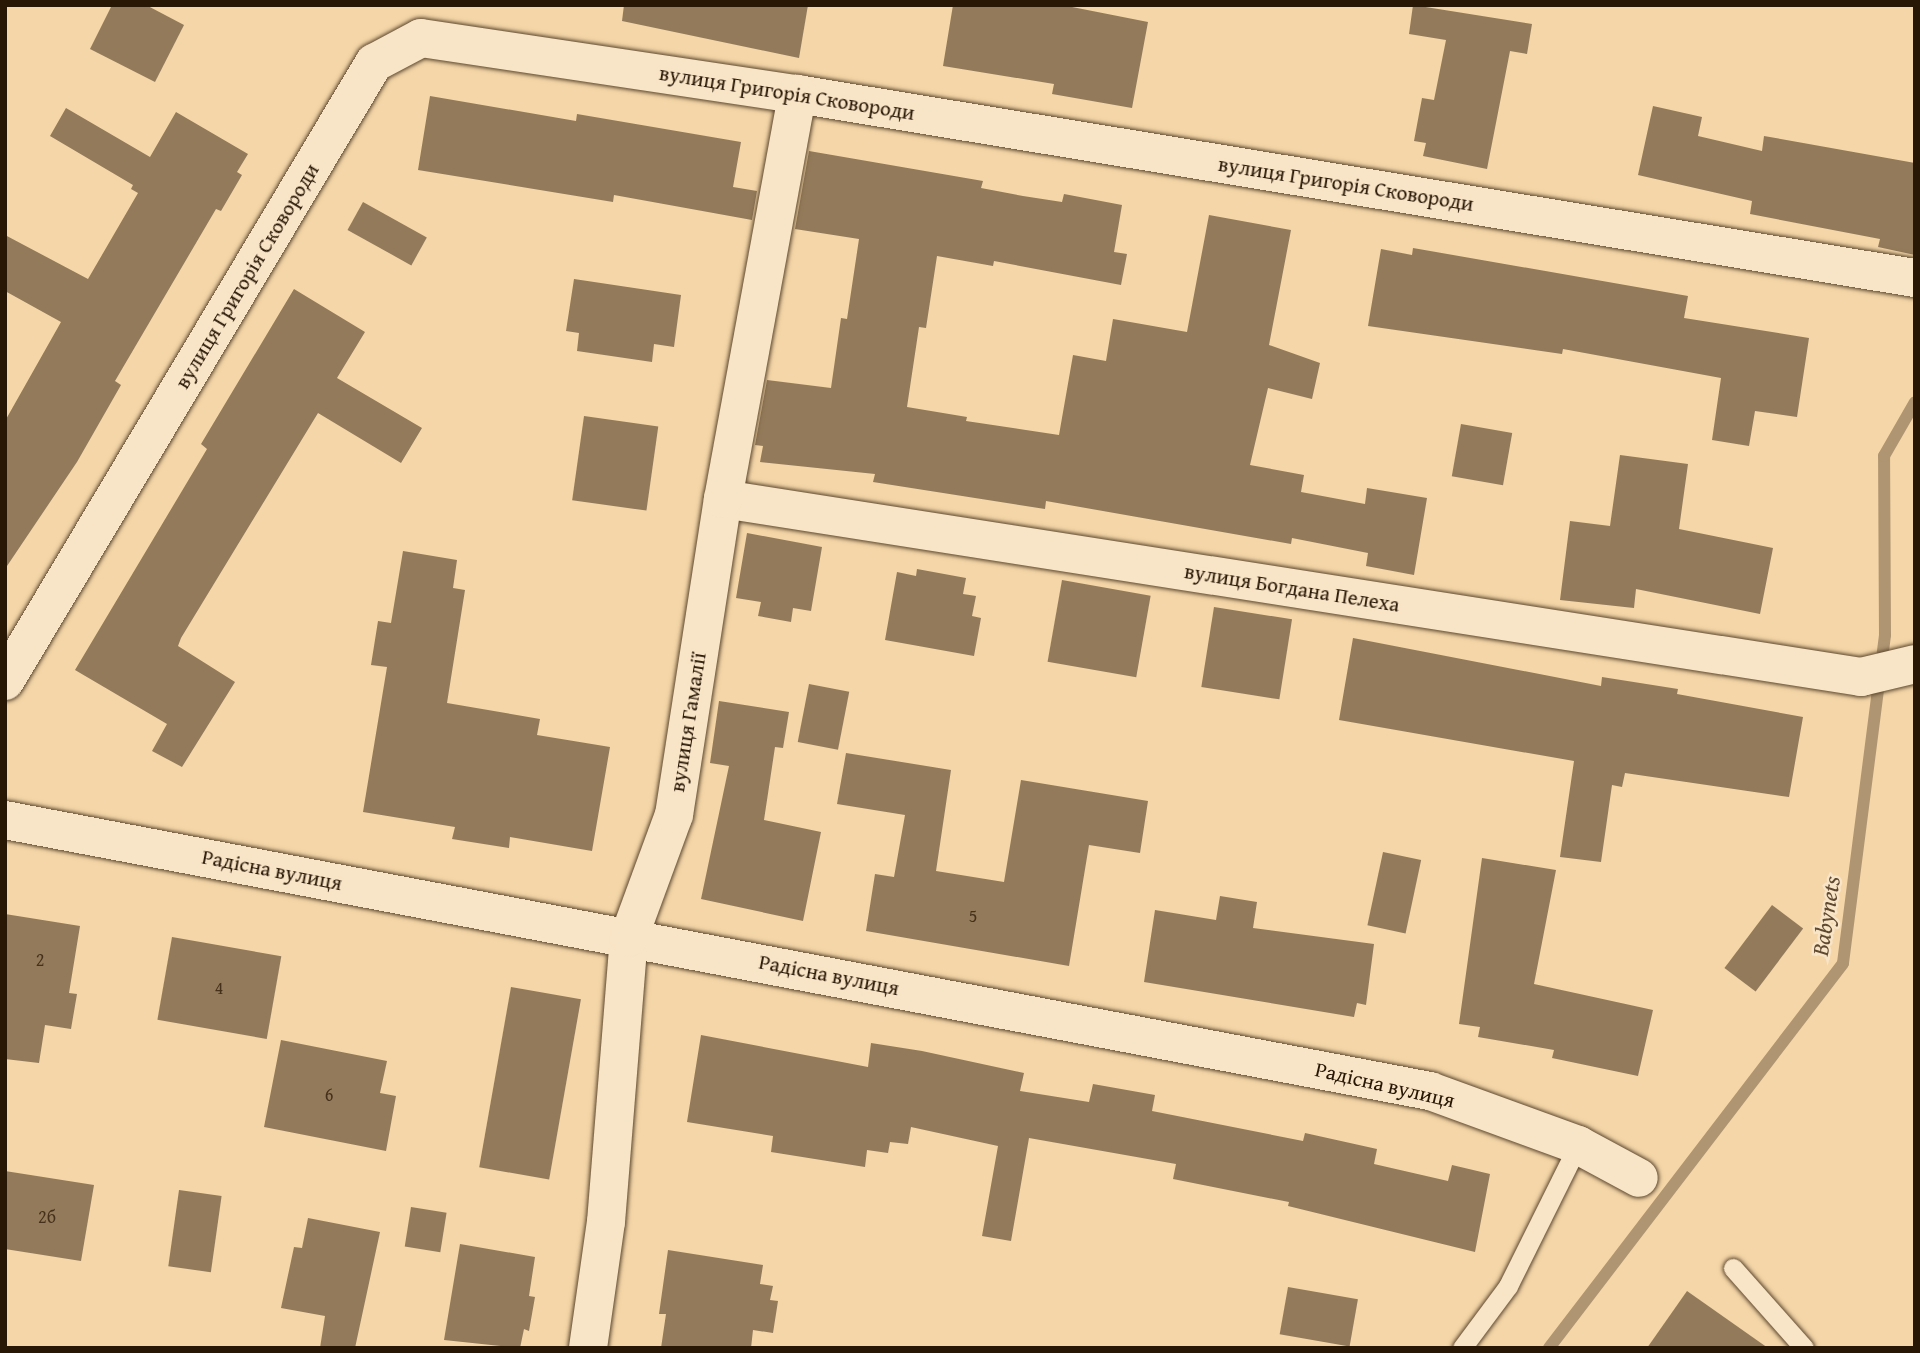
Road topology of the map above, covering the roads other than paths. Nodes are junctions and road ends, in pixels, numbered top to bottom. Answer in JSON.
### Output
{"nodes":[{"id":1,"x":797,"y":94,"type":"junction"},
{"id":2,"x":1915,"y":278,"type":"edge"},
{"id":3,"x":723,"y":499,"type":"junction"},
{"id":4,"x":1906,"y":665,"type":"edge"},
{"id":5,"x":5,"y":681,"type":"edge"},
{"id":6,"x":5,"y":820,"type":"edge"},
{"id":7,"x":629,"y":937,"type":"junction"},
{"id":8,"x":1578,"y":1145,"type":"junction"},
{"id":9,"x":1639,"y":1178,"type":"dead end"},
{"id":10,"x":1734,"y":1268,"type":"dead end"},
{"id":11,"x":588,"y":1348,"type":"edge"},
{"id":12,"x":1462,"y":1348,"type":"edge"},
{"id":13,"x":1804,"y":1348,"type":"edge"}],
"edges":[{"from":1,"to":2,"type":"street","name":"вулиця Григорія Сковороди"},
{"from":1,"to":3,"type":"street","name":"вулиця Гамалії"},
{"from":1,"to":5,"type":"street","name":"вулиця Григорія Сковороди"},
{"from":3,"to":4,"type":"street","name":"вулиця Богдана Пелеха"},
{"from":3,"to":7,"type":"street","name":"вулиця Гамалії"},
{"from":6,"to":7,"type":"street","name":"Радісна вулиця"},
{"from":7,"to":8,"type":"street","name":"Радісна вулиця"},
{"from":7,"to":11,"type":"street","name":"вулиця Гамалії"},
{"from":8,"to":9,"type":"street","name":"Радісна вулиця"},
{"from":8,"to":12,"type":"lane"},
{"from":10,"to":13,"type":"lane"}]}
